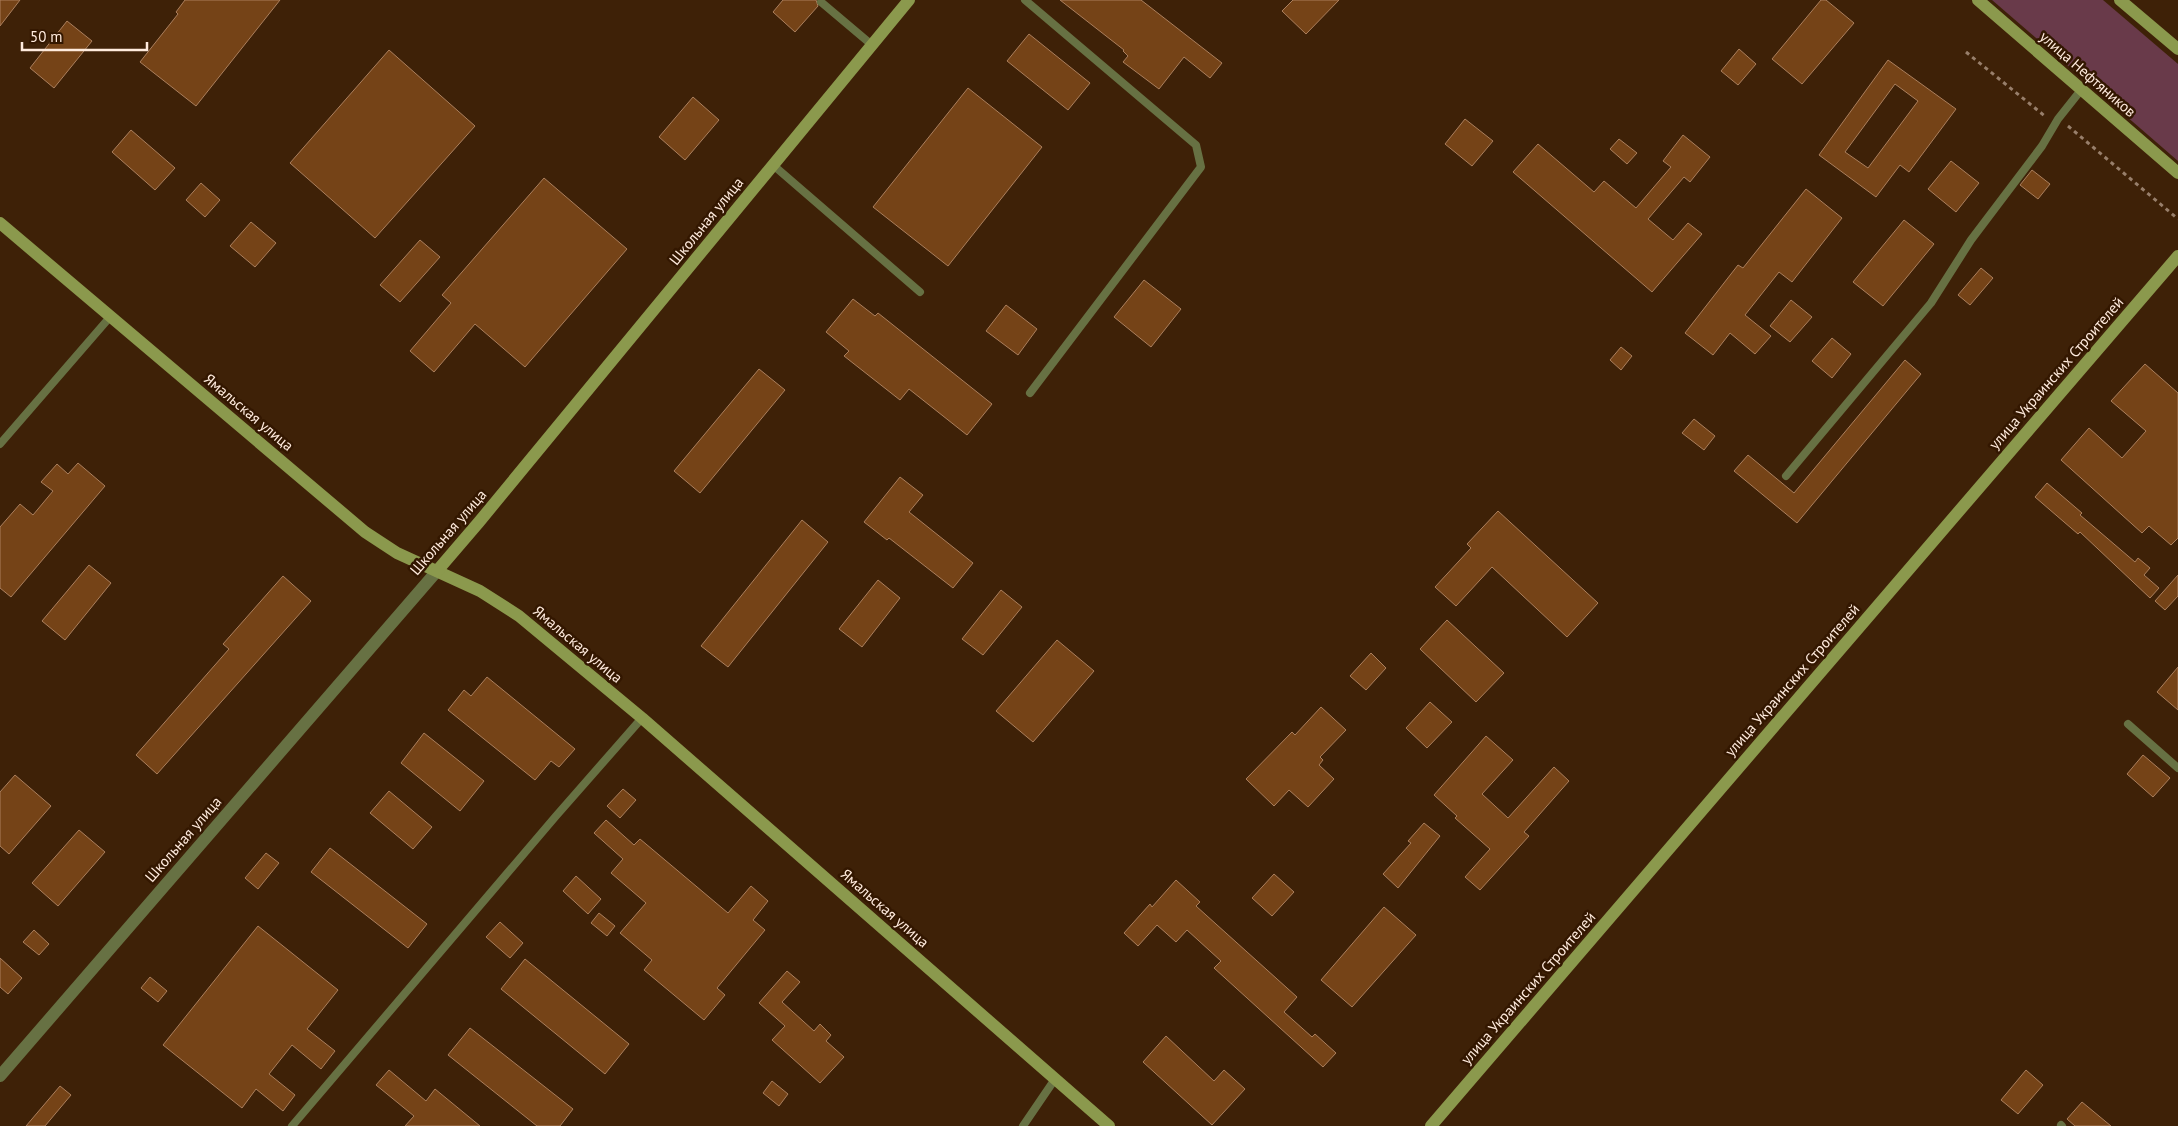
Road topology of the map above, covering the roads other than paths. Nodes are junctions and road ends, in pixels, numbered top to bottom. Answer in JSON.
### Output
{"nodes":[{"id":1,"x":909,"y":0,"type":"edge"},
{"id":2,"x":1025,"y":0,"type":"edge"},
{"id":3,"x":1978,"y":0,"type":"edge"},
{"id":4,"x":2120,"y":0,"type":"edge"},
{"id":5,"x":821,"y":2,"type":"dead end"},
{"id":6,"x":872,"y":45,"type":"junction"},
{"id":7,"x":2178,"y":49,"type":"edge"},
{"id":8,"x":2081,"y":90,"type":"junction"},
{"id":9,"x":774,"y":164,"type":"junction"},
{"id":10,"x":2178,"y":174,"type":"edge"},
{"id":11,"x":0,"y":223,"type":"edge"},
{"id":12,"x":2178,"y":256,"type":"edge"},
{"id":13,"x":920,"y":292,"type":"dead end"},
{"id":14,"x":110,"y":317,"type":"junction"},
{"id":15,"x":1030,"y":393,"type":"dead end"},
{"id":16,"x":0,"y":444,"type":"edge"},
{"id":17,"x":1786,"y":476,"type":"dead end"},
{"id":18,"x":436,"y":571,"type":"junction"},
{"id":19,"x":642,"y":718,"type":"junction"},
{"id":20,"x":2128,"y":724,"type":"dead end"},
{"id":21,"x":2178,"y":768,"type":"edge"},
{"id":22,"x":0,"y":1076,"type":"edge"},
{"id":23,"x":1055,"y":1079,"type":"junction"},
{"id":24,"x":292,"y":1126,"type":"edge"},
{"id":25,"x":1024,"y":1126,"type":"edge"},
{"id":26,"x":1109,"y":1126,"type":"edge"},
{"id":27,"x":1431,"y":1126,"type":"edge"}],
"edges":[{"from":1,"to":6,"type":"street","name":"Школьная улица"},
{"from":2,"to":15,"type":"lane"},
{"from":3,"to":8,"type":"street","name":"улица Нефтяников"},
{"from":4,"to":7,"type":"street"},
{"from":5,"to":6,"type":"lane"},
{"from":6,"to":9,"type":"street","name":"Школьная улица"},
{"from":8,"to":10,"type":"street","name":"улица Нефтяников"},
{"from":8,"to":17,"type":"lane"},
{"from":9,"to":13,"type":"lane"},
{"from":9,"to":18,"type":"street","name":"Школьная улица"},
{"from":11,"to":14,"type":"street","name":"Ямальская улица"},
{"from":12,"to":27,"type":"street","name":"улица Украинских Строителей"},
{"from":14,"to":16,"type":"lane"},
{"from":14,"to":18,"type":"street","name":"Ямальская улица"},
{"from":18,"to":19,"type":"street","name":"Ямальская улица"},
{"from":18,"to":22,"type":"street","name":"Школьная улица"},
{"from":19,"to":23,"type":"street","name":"Ямальская улица"},
{"from":19,"to":24,"type":"lane"},
{"from":20,"to":21,"type":"lane"},
{"from":23,"to":25,"type":"lane"},
{"from":23,"to":26,"type":"street","name":"Ямальская улица"}]}
